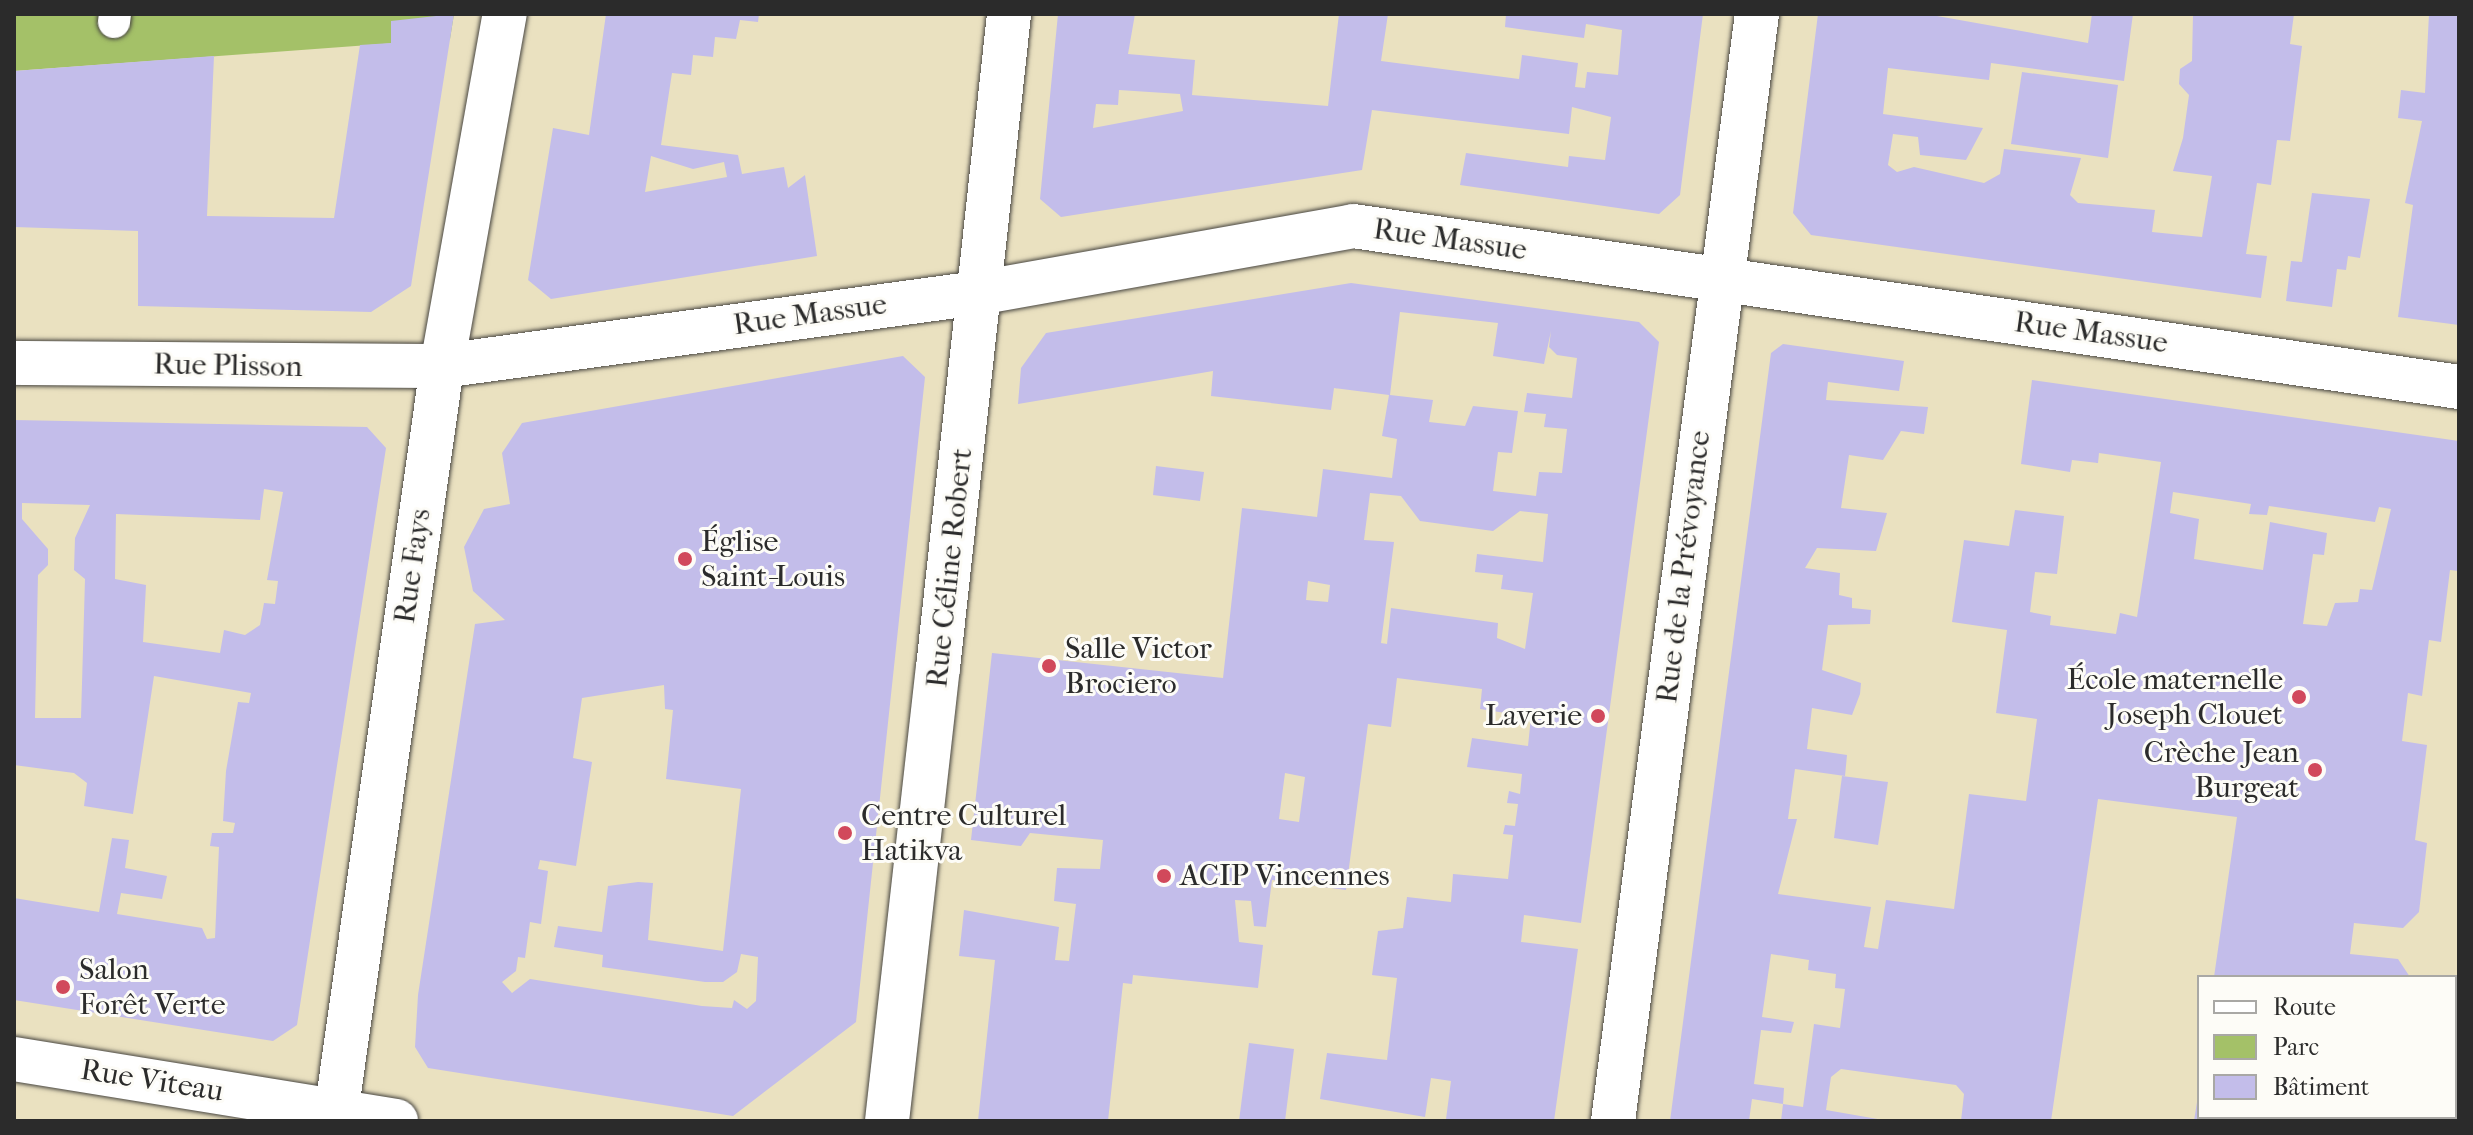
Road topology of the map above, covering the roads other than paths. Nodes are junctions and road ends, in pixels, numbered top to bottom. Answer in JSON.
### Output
{"nodes":[{"id":1,"x":505,"y":14,"type":"edge"},
{"id":2,"x":1009,"y":14,"type":"edge"},
{"id":3,"x":1757,"y":14,"type":"edge"},
{"id":4,"x":1721,"y":280,"type":"junction"},
{"id":5,"x":978,"y":293,"type":"junction"},
{"id":6,"x":14,"y":363,"type":"edge"},
{"id":7,"x":442,"y":366,"type":"junction"},
{"id":8,"x":2459,"y":387,"type":"edge"},
{"id":9,"x":14,"y":1059,"type":"edge"},
{"id":10,"x":336,"y":1117,"type":"edge"},
{"id":11,"x":396,"y":1121,"type":"edge"},
{"id":12,"x":887,"y":1121,"type":"edge"},
{"id":13,"x":1613,"y":1121,"type":"edge"}],
"edges":[{"from":1,"to":7,"type":"street","name":"Rue Fays"},
{"from":2,"to":5,"type":"street","name":"Rue Céline Robert"},
{"from":3,"to":4,"type":"street","name":"Rue de la Prévoyance"},
{"from":4,"to":5,"type":"street","name":"Rue Massue"},
{"from":4,"to":8,"type":"street","name":"Rue Massue"},
{"from":4,"to":13,"type":"street","name":"Rue de la Prévoyance"},
{"from":5,"to":7,"type":"street","name":"Rue Massue"},
{"from":5,"to":12,"type":"street","name":"Rue Céline Robert"},
{"from":6,"to":7,"type":"street","name":"Rue Plisson"},
{"from":7,"to":10,"type":"street","name":"Rue Fays"},
{"from":9,"to":10,"type":"street","name":"Rue Viteau"},
{"from":10,"to":11,"type":"street","name":"Rue Viteau"}]}
